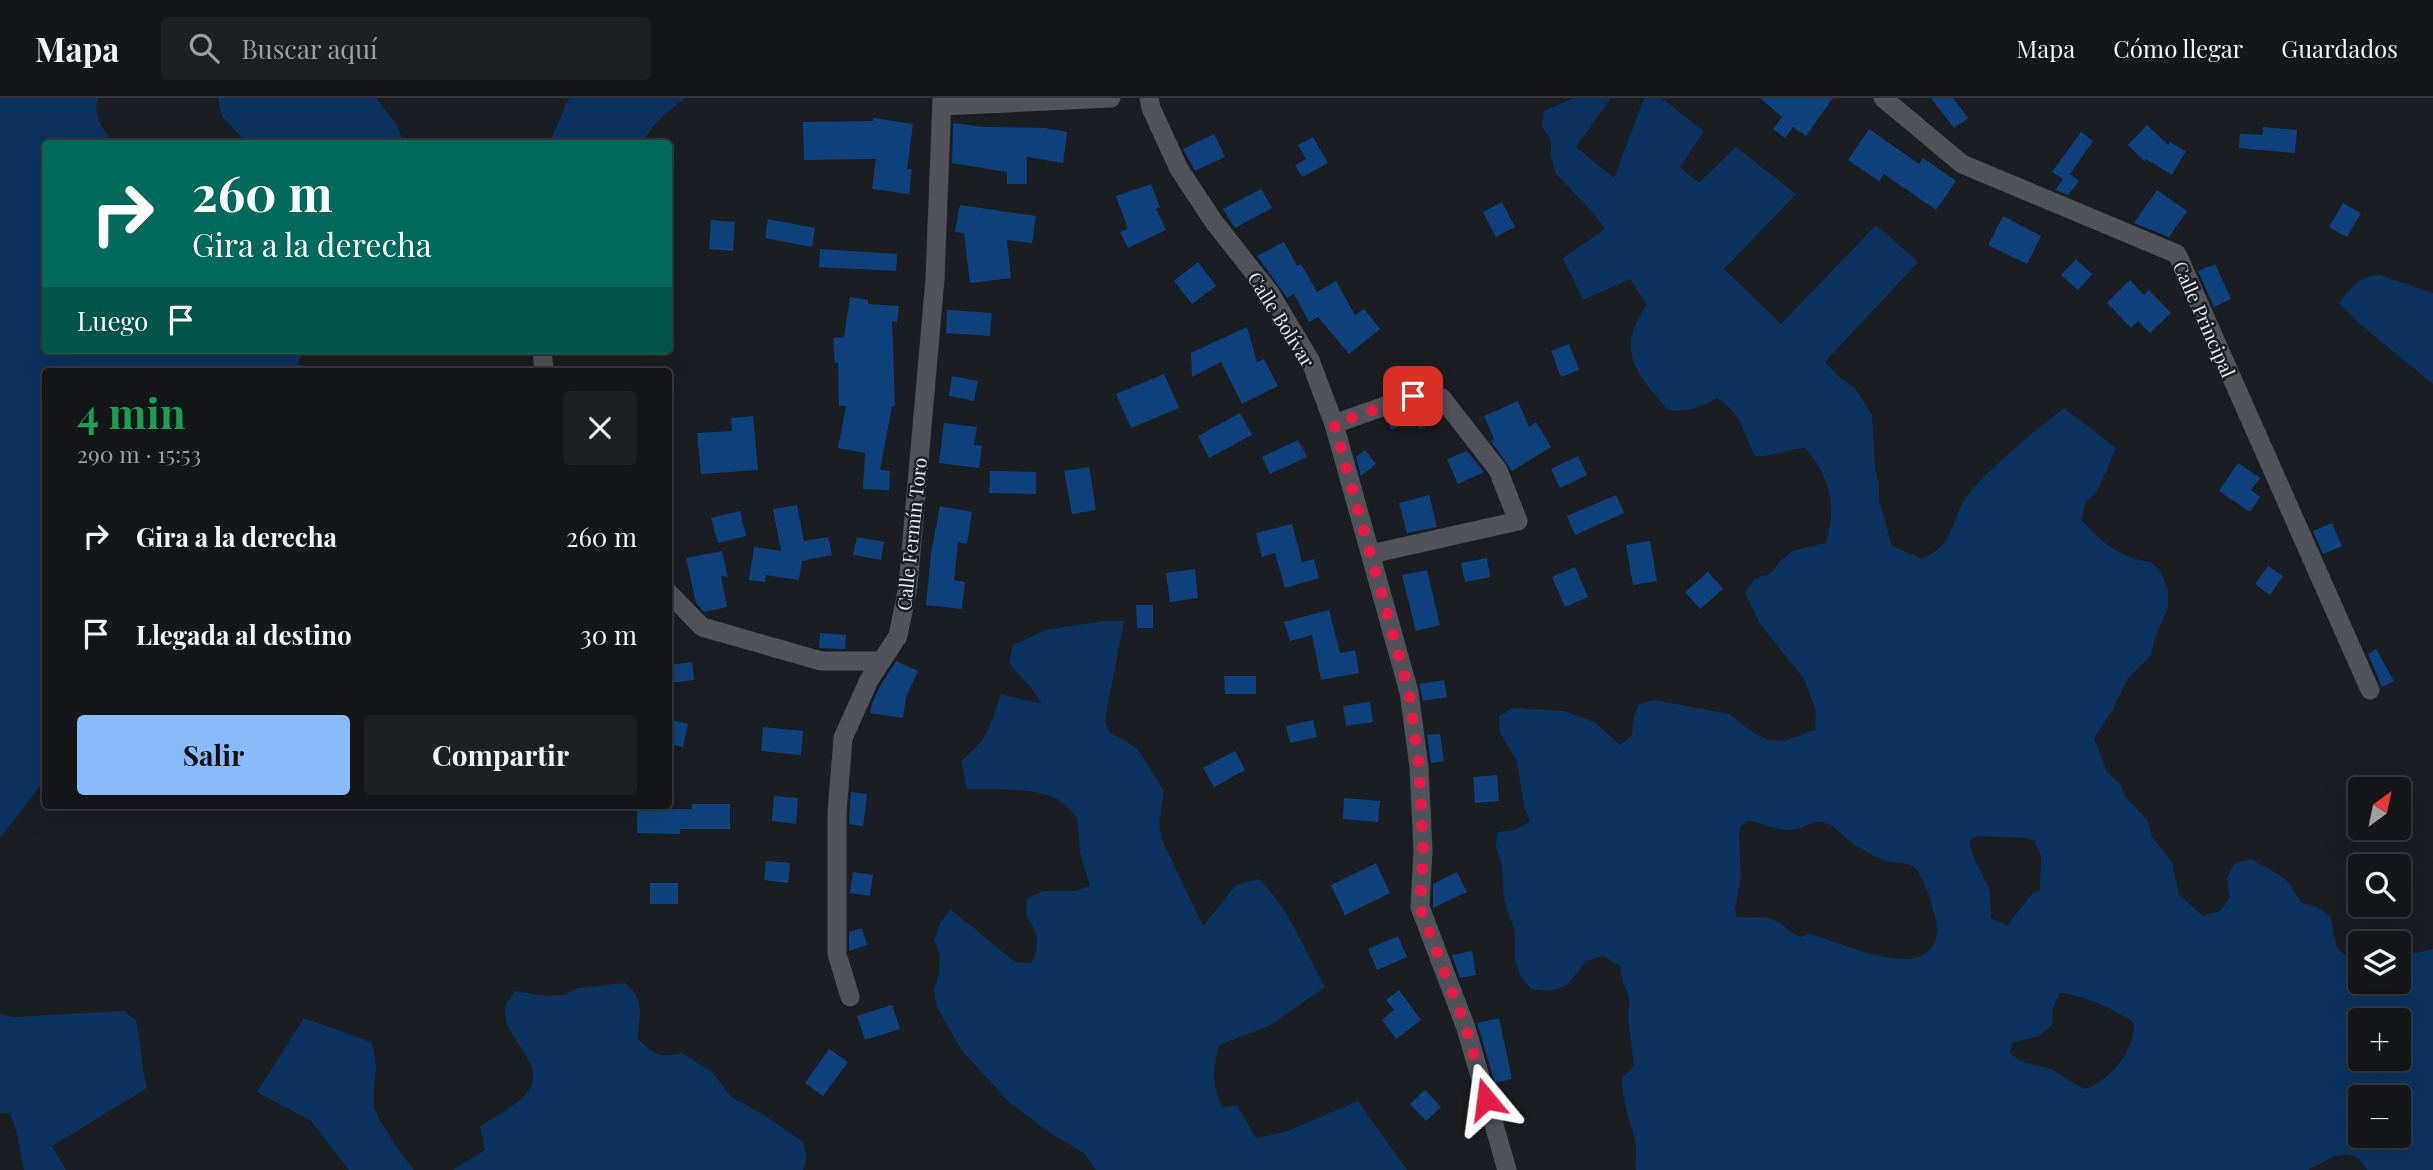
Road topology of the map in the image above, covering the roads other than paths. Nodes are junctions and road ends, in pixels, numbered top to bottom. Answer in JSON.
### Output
{"nodes":[{"id":1,"x":1111,"y":98,"type":"edge"},
{"id":2,"x":1149,"y":98,"type":"edge"},
{"id":3,"x":1883,"y":98,"type":"edge"},
{"id":4,"x":942,"y":102,"type":"edge"},
{"id":5,"x":1334,"y":424,"type":"junction"},
{"id":6,"x":1371,"y":554,"type":"junction"},
{"id":7,"x":672,"y":596,"type":"edge"},
{"id":8,"x":881,"y":660,"type":"junction"},
{"id":9,"x":2370,"y":690,"type":"dead end"},
{"id":10,"x":850,"y":996,"type":"dead end"},
{"id":11,"x":1507,"y":1170,"type":"edge"}],
"edges":[{"from":1,"to":4,"type":"street"},
{"from":2,"to":5,"type":"street","name":"Calle Bolívar"},
{"from":3,"to":9,"type":"street","name":"Calle Principal"},
{"from":4,"to":8,"type":"street","name":"Calle Fermín Toro"},
{"from":5,"to":6,"type":"street","name":"Calle Bolívar"},
{"from":5,"to":6,"type":"street"},
{"from":6,"to":11,"type":"street","name":"Calle Bolívar"},
{"from":7,"to":8,"type":"street"},
{"from":8,"to":10,"type":"street","name":"Calle Fermín Toro"}]}
